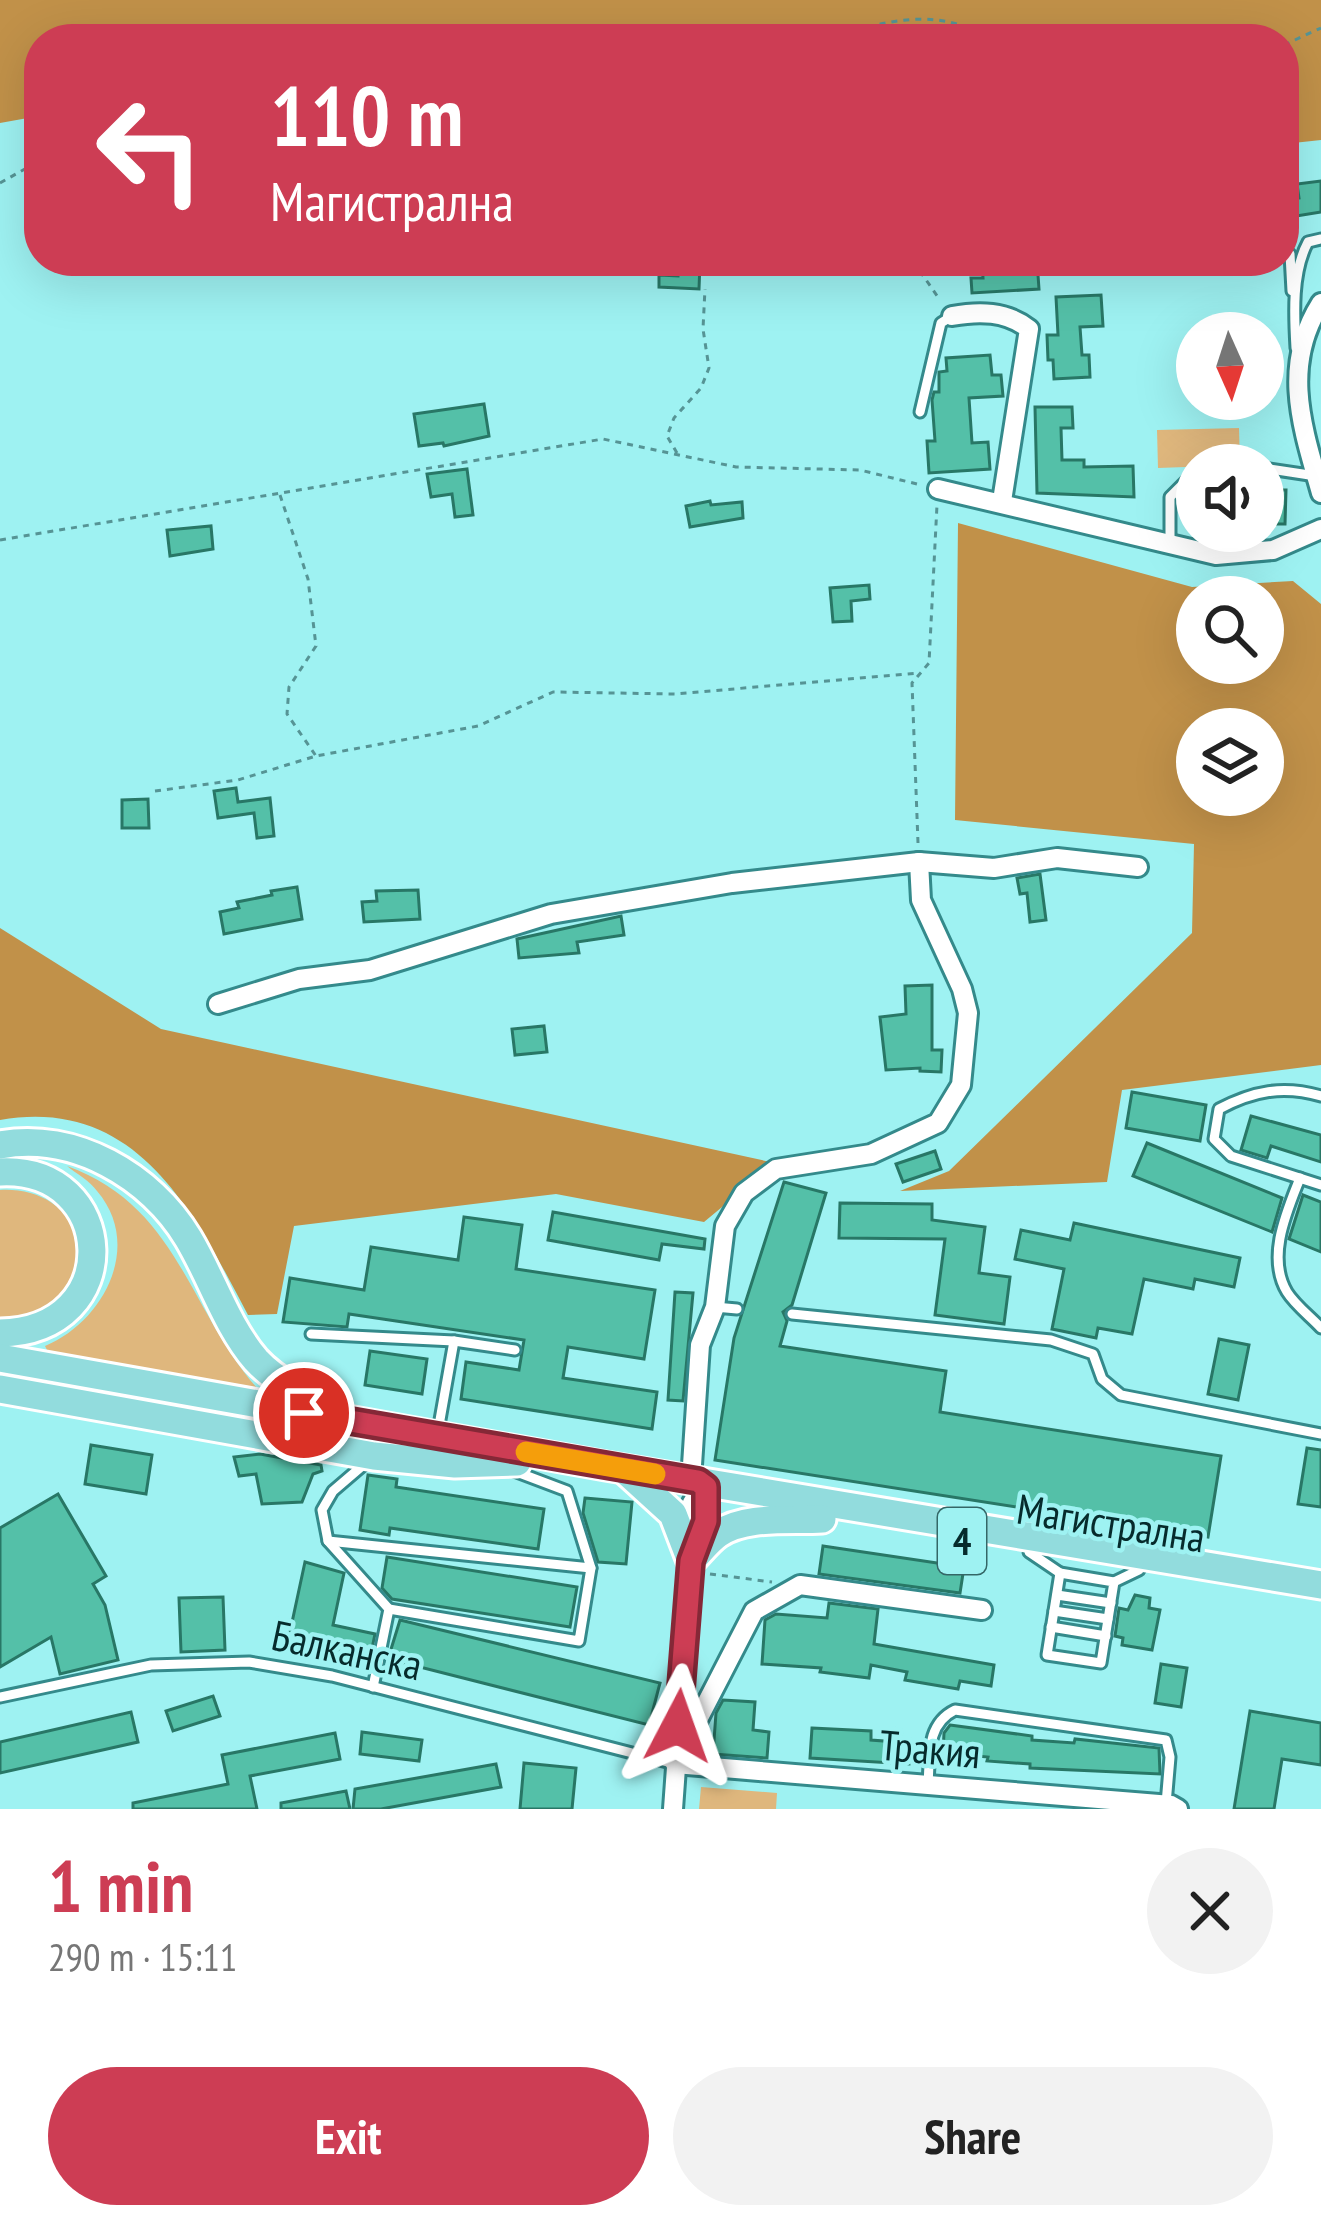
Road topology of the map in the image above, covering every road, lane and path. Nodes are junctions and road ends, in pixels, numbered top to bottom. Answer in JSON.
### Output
{"nodes":[{"id":1,"x":884,"y":24,"type":"edge"},
{"id":2,"x":950,"y":24,"type":"edge"},
{"id":3,"x":1321,"y":239,"type":"edge"},
{"id":4,"x":1299,"y":273,"type":"edge"},
{"id":5,"x":924,"y":276,"type":"edge"},
{"id":6,"x":1291,"y":276,"type":"edge"},
{"id":7,"x":1299,"y":276,"type":"edge"},
{"id":8,"x":705,"y":289,"type":"dead end"},
{"id":9,"x":1321,"y":303,"type":"edge"},
{"id":10,"x":1294,"y":315,"type":"junction"},
{"id":11,"x":952,"y":316,"type":"junction"},
{"id":12,"x":1298,"y":396,"type":"junction"},
{"id":13,"x":920,"y":412,"type":"dead end"},
{"id":14,"x":678,"y":455,"type":"junction"},
{"id":15,"x":1284,"y":474,"type":"edge"},
{"id":16,"x":1319,"y":484,"type":"edge"},
{"id":17,"x":938,"y":489,"type":"junction"},
{"id":18,"x":1176,"y":491,"type":"edge"},
{"id":19,"x":279,"y":493,"type":"junction"},
{"id":20,"x":1002,"y":501,"type":"junction"},
{"id":21,"x":1320,"y":534,"type":"edge"},
{"id":22,"x":0,"y":540,"type":"edge"},
{"id":23,"x":1170,"y":545,"type":"junction"},
{"id":24,"x":921,"y":673,"type":"junction"},
{"id":25,"x":316,"y":756,"type":"junction"},
{"id":26,"x":154,"y":791,"type":"dead end"},
{"id":27,"x":919,"y":862,"type":"junction"},
{"id":28,"x":1138,"y":867,"type":"dead end"},
{"id":29,"x":218,"y":1004,"type":"dead end"},
{"id":30,"x":1321,"y":1096,"type":"edge"},
{"id":31,"x":0,"y":1144,"type":"edge"},
{"id":32,"x":0,"y":1172,"type":"edge"},
{"id":33,"x":1300,"y":1178,"type":"junction"},
{"id":34,"x":1321,"y":1185,"type":"edge"},
{"id":35,"x":715,"y":1307,"type":"junction"},
{"id":36,"x":737,"y":1309,"type":"dead end"},
{"id":37,"x":792,"y":1315,"type":"dead end"},
{"id":38,"x":1321,"y":1328,"type":"edge"},
{"id":39,"x":0,"y":1334,"type":"edge"},
{"id":40,"x":311,"y":1334,"type":"dead end"},
{"id":41,"x":454,"y":1341,"type":"junction"},
{"id":42,"x":515,"y":1350,"type":"dead end"},
{"id":43,"x":0,"y":1358,"type":"edge"},
{"id":44,"x":0,"y":1390,"type":"edge"},
{"id":45,"x":390,"y":1428,"type":"junction"},
{"id":46,"x":1321,"y":1434,"type":"edge"},
{"id":47,"x":437,"y":1436,"type":"junction"},
{"id":48,"x":374,"y":1456,"type":"junction"},
{"id":49,"x":565,"y":1459,"type":"junction"},
{"id":50,"x":493,"y":1463,"type":"junction"},
{"id":51,"x":617,"y":1469,"type":"junction"},
{"id":52,"x":703,"y":1486,"type":"junction"},
{"id":53,"x":822,"y":1519,"type":"junction"},
{"id":54,"x":328,"y":1541,"type":"junction"},
{"id":55,"x":1029,"y":1552,"type":"junction"},
{"id":56,"x":690,"y":1566,"type":"junction"},
{"id":57,"x":590,"y":1568,"type":"junction"},
{"id":58,"x":1060,"y":1573,"type":"junction"},
{"id":59,"x":1126,"y":1576,"type":"junction"},
{"id":60,"x":800,"y":1585,"type":"junction"},
{"id":61,"x":1321,"y":1585,"type":"edge"},
{"id":62,"x":1057,"y":1595,"type":"junction"},
{"id":63,"x":1321,"y":1601,"type":"edge"},
{"id":64,"x":1111,"y":1604,"type":"junction"},
{"id":65,"x":389,"y":1609,"type":"junction"},
{"id":66,"x":982,"y":1610,"type":"dead end"},
{"id":67,"x":1054,"y":1611,"type":"junction"},
{"id":68,"x":1108,"y":1619,"type":"junction"},
{"id":69,"x":1052,"y":1627,"type":"junction"},
{"id":70,"x":1106,"y":1636,"type":"junction"},
{"id":71,"x":374,"y":1687,"type":"junction"},
{"id":72,"x":0,"y":1697,"type":"edge"},
{"id":73,"x":676,"y":1764,"type":"junction"},
{"id":74,"x":928,"y":1785,"type":"junction"},
{"id":75,"x":1172,"y":1807,"type":"edge"},
{"id":76,"x":673,"y":1809,"type":"edge"}],
"edges":[{"from":1,"to":2,"type":"path"},
{"from":3,"to":4,"type":"lane"},
{"from":5,"to":11,"type":"path"},
{"from":6,"to":10,"type":"lane"},
{"from":7,"to":10,"type":"lane"},
{"from":8,"to":14,"type":"path"},
{"from":9,"to":12,"type":"street"},
{"from":10,"to":12,"type":"lane"},
{"from":11,"to":13,"type":"lane"},
{"from":11,"to":20,"type":"street"},
{"from":12,"to":16,"type":"street"},
{"from":14,"to":17,"type":"path"},
{"from":14,"to":19,"type":"path"},
{"from":15,"to":16,"type":"lane"},
{"from":17,"to":20,"type":"street"},
{"from":17,"to":24,"type":"path"},
{"from":18,"to":23,"type":"lane"},
{"from":19,"to":22,"type":"path"},
{"from":19,"to":25,"type":"path"},
{"from":20,"to":23,"type":"street"},
{"from":21,"to":23,"type":"street"},
{"from":24,"to":25,"type":"path"},
{"from":24,"to":27,"type":"path"},
{"from":25,"to":26,"type":"path"},
{"from":27,"to":28,"type":"street"},
{"from":27,"to":29,"type":"street"},
{"from":27,"to":35,"type":"street"},
{"from":30,"to":33,"type":"lane"},
{"from":31,"to":45,"type":"main road"},
{"from":32,"to":39,"type":"main road"},
{"from":33,"to":34,"type":"lane"},
{"from":33,"to":38,"type":"lane"},
{"from":35,"to":36,"type":"lane"},
{"from":35,"to":52,"type":"street"},
{"from":37,"to":46,"type":"lane"},
{"from":40,"to":41,"type":"lane"},
{"from":41,"to":42,"type":"lane"},
{"from":41,"to":47,"type":"lane"},
{"from":43,"to":45,"type":"main road","name":"Магистрална","number":"4"},
{"from":44,"to":48,"type":"main road"},
{"from":45,"to":47,"type":"main road","name":"Магистрална","number":"4"},
{"from":47,"to":49,"type":"main road","name":"Магистрална","number":"4"},
{"from":48,"to":50,"type":"main road"},
{"from":48,"to":54,"type":"lane"},
{"from":49,"to":50,"type":"main road"},
{"from":49,"to":51,"type":"main road","name":"Магистрална","number":"4"},
{"from":50,"to":57,"type":"lane"},
{"from":51,"to":52,"type":"main road","name":"Магистрална","number":"4"},
{"from":51,"to":56,"type":"main road"},
{"from":52,"to":53,"type":"main road","name":"Магистрална","number":"4"},
{"from":52,"to":56,"type":"street"},
{"from":52,"to":61,"type":"main road","name":"Магистрална","number":"4"},
{"from":53,"to":55,"type":"main road","name":"Магистрална","number":"4"},
{"from":53,"to":56,"type":"main road"},
{"from":54,"to":57,"type":"lane"},
{"from":54,"to":65,"type":"lane"},
{"from":55,"to":58,"type":"lane"},
{"from":55,"to":59,"type":"main road","name":"Магистрална","number":"4"},
{"from":56,"to":60,"type":"path"},
{"from":56,"to":73,"type":"street"},
{"from":57,"to":65,"type":"lane"},
{"from":58,"to":59,"type":"lane"},
{"from":58,"to":62,"type":"lane"},
{"from":59,"to":63,"type":"main road","name":"Магистрална","number":"4"},
{"from":59,"to":64,"type":"lane"},
{"from":60,"to":66,"type":"street"},
{"from":60,"to":73,"type":"street"},
{"from":62,"to":64,"type":"lane"},
{"from":62,"to":67,"type":"lane"},
{"from":64,"to":68,"type":"lane"},
{"from":65,"to":71,"type":"lane"},
{"from":67,"to":68,"type":"lane"},
{"from":67,"to":69,"type":"lane"},
{"from":68,"to":70,"type":"lane"},
{"from":69,"to":70,"type":"lane"},
{"from":69,"to":70,"type":"lane"},
{"from":71,"to":72,"type":"lane","name":"Балканска"},
{"from":71,"to":73,"type":"lane","name":"Балканска"},
{"from":73,"to":74,"type":"street","name":"Тракия"},
{"from":73,"to":76,"type":"street"},
{"from":74,"to":75,"type":"street","name":"Тракия"},
{"from":74,"to":75,"type":"lane"}]}
